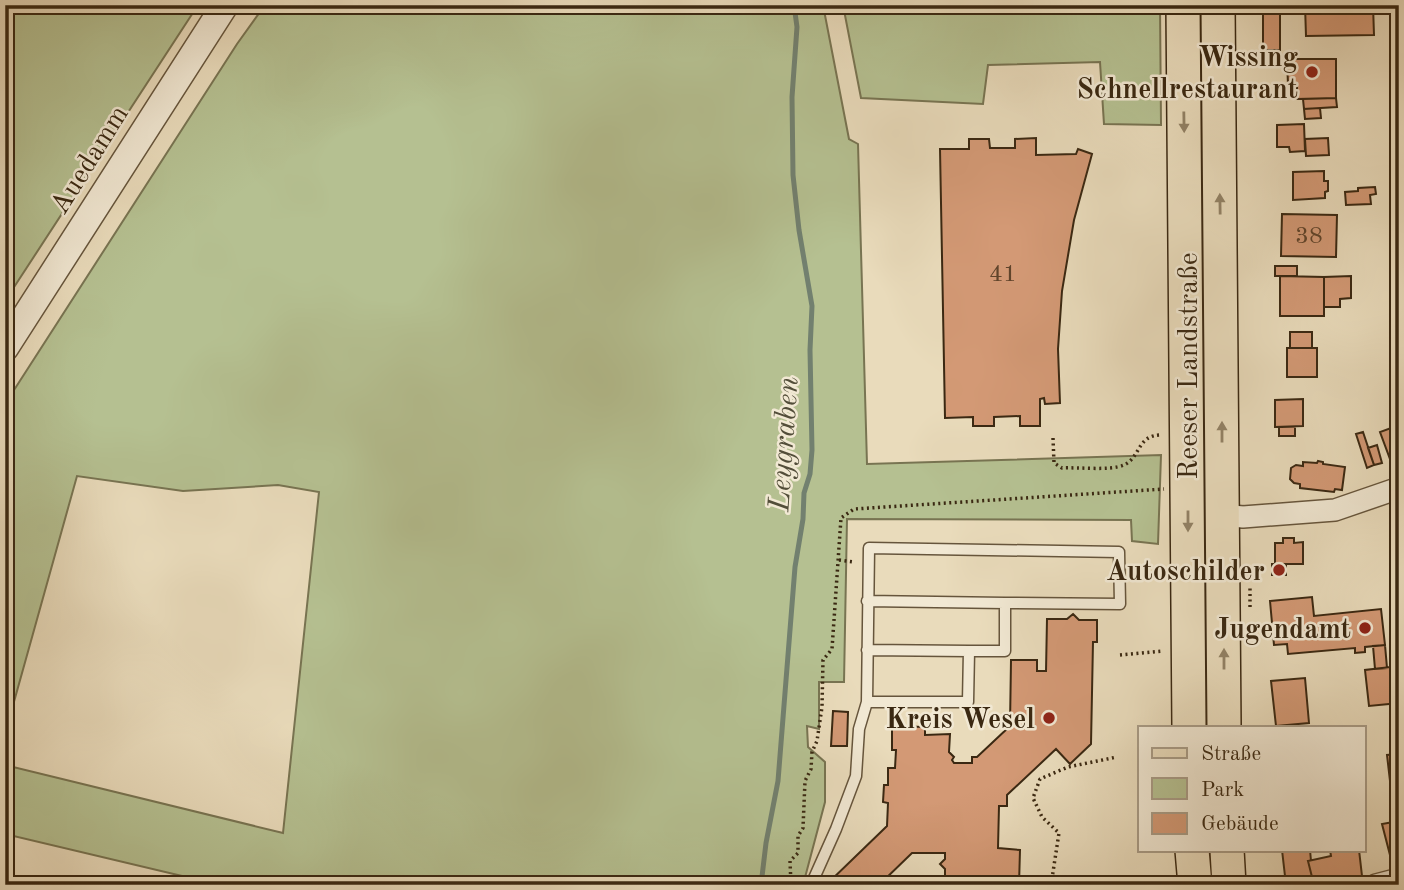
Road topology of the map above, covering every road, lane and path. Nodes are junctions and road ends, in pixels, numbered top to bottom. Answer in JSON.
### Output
{"nodes":[{"id":1,"x":225,"y":5,"type":"edge"},
{"id":2,"x":1183,"y":5,"type":"edge"},
{"id":3,"x":1218,"y":5,"type":"edge"},
{"id":4,"x":5,"y":348,"type":"edge"},
{"id":5,"x":1170,"y":435,"type":"dead end"},
{"id":6,"x":1053,"y":438,"type":"dead end"},
{"id":7,"x":1399,"y":488,"type":"edge"},
{"id":8,"x":1223,"y":516,"type":"junction"},
{"id":9,"x":839,"y":561,"type":"dead end"},
{"id":10,"x":858,"y":562,"type":"dead end"},
{"id":11,"x":867,"y":601,"type":"junction"},
{"id":12,"x":1005,"y":603,"type":"junction"},
{"id":13,"x":867,"y":650,"type":"junction"},
{"id":14,"x":1165,"y":650,"type":"dead end"},
{"id":15,"x":969,"y":651,"type":"junction"},
{"id":16,"x":1120,"y":655,"type":"dead end"},
{"id":17,"x":867,"y":702,"type":"junction"},
{"id":18,"x":1189,"y":726,"type":"edge"},
{"id":19,"x":1224,"y":726,"type":"edge"},
{"id":20,"x":1117,"y":757,"type":"dead end"},
{"id":21,"x":1192,"y":852,"type":"edge"},
{"id":22,"x":1227,"y":852,"type":"edge"},
{"id":23,"x":1399,"y":879,"type":"edge"},
{"id":24,"x":811,"y":885,"type":"edge"},
{"id":25,"x":1051,"y":885,"type":"edge"},
{"id":26,"x":1195,"y":885,"type":"edge"},
{"id":27,"x":1229,"y":885,"type":"edge"},
{"id":28,"x":1377,"y":885,"type":"edge"}],
"edges":[{"from":1,"to":4,"type":"street","name":"Auedamm"},
{"from":2,"to":18,"type":"main road","name":"Reeser Landstraße","one_way":true},
{"from":8,"to":3,"type":"main road","name":"Reeser Landstraße","one_way":true},
{"from":5,"to":6,"type":"path"},
{"from":7,"to":8,"type":"street"},
{"from":19,"to":8,"type":"main road","name":"Reeser Landstraße","one_way":true},
{"from":9,"to":10,"type":"path"},
{"from":11,"to":12,"type":"lane"},
{"from":11,"to":12,"type":"lane"},
{"from":11,"to":13,"type":"lane"},
{"from":12,"to":15,"type":"lane"},
{"from":13,"to":15,"type":"lane"},
{"from":13,"to":17,"type":"lane"},
{"from":14,"to":16,"type":"path"},
{"from":15,"to":17,"type":"lane"},
{"from":17,"to":24,"type":"lane"},
{"from":20,"to":25,"type":"path"},
{"from":21,"to":26,"type":"main road"},
{"from":22,"to":27,"type":"main road"},
{"from":23,"to":28,"type":"street"}]}
